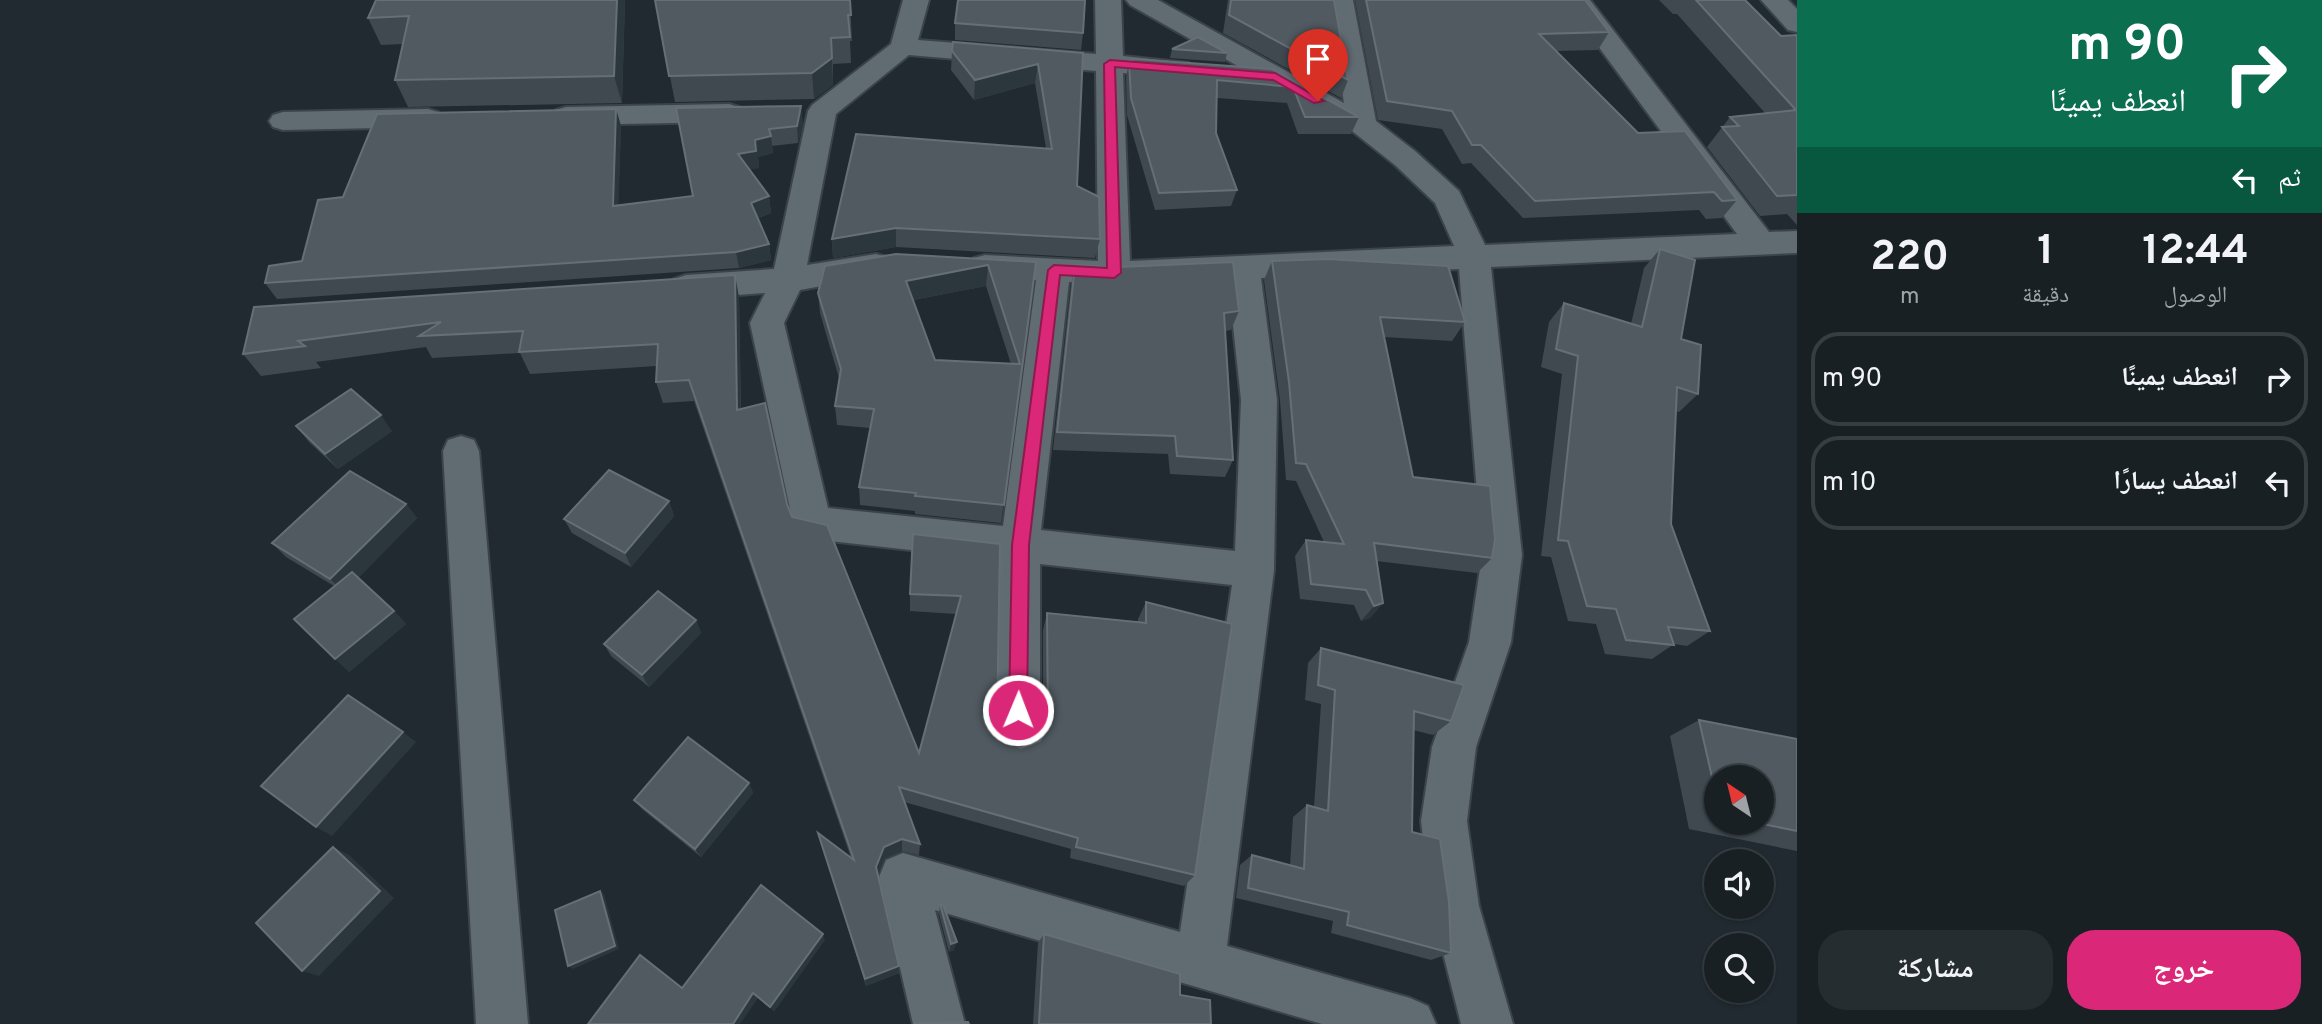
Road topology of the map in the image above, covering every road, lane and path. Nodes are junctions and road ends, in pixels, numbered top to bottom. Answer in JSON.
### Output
{"nodes":[{"id":1,"x":916,"y":0,"type":"edge"},
{"id":2,"x":1108,"y":0,"type":"edge"},
{"id":3,"x":1139,"y":0,"type":"edge"},
{"id":4,"x":1340,"y":0,"type":"edge"},
{"id":5,"x":1577,"y":0,"type":"edge"},
{"id":6,"x":1774,"y":0,"type":"edge"},
{"id":7,"x":1797,"y":24,"type":"edge"},
{"id":8,"x":903,"y":47,"type":"junction"},
{"id":9,"x":1110,"y":64,"type":"junction"},
{"id":10,"x":1275,"y":77,"type":"junction"},
{"id":11,"x":753,"y":112,"type":"edge"},
{"id":12,"x":546,"y":116,"type":"edge"},
{"id":13,"x":449,"y":118,"type":"edge"},
{"id":14,"x":284,"y":121,"type":"dead end"},
{"id":15,"x":1362,"y":125,"type":"junction"},
{"id":16,"x":1797,"y":242,"type":"edge"},
{"id":17,"x":1761,"y":244,"type":"junction"},
{"id":18,"x":1475,"y":256,"type":"junction"},
{"id":19,"x":909,"y":262,"type":"edge"},
{"id":20,"x":949,"y":264,"type":"edge"},
{"id":21,"x":1243,"y":267,"type":"junction"},
{"id":22,"x":1054,"y":270,"type":"junction"},
{"id":23,"x":1114,"y":273,"type":"junction"},
{"id":24,"x":788,"y":280,"type":"junction"},
{"id":25,"x":650,"y":289,"type":"edge"},
{"id":26,"x":461,"y":451,"type":"dead end"},
{"id":27,"x":1020,"y":545,"type":"junction"},
{"id":28,"x":1254,"y":570,"type":"junction"},
{"id":29,"x":1018,"y":738,"type":"dead end"},
{"id":30,"x":1200,"y":963,"type":"junction"},
{"id":31,"x":502,"y":1024,"type":"edge"},
{"id":32,"x":939,"y":1024,"type":"edge"},
{"id":33,"x":1410,"y":1024,"type":"edge"},
{"id":34,"x":1487,"y":1024,"type":"edge"}],
"edges":[{"from":1,"to":8,"type":"street"},
{"from":2,"to":9,"type":"street"},
{"from":3,"to":10,"type":"street"},
{"from":4,"to":15,"type":"street"},
{"from":5,"to":17,"type":"street"},
{"from":6,"to":7,"type":"street"},
{"from":8,"to":9,"type":"street"},
{"from":8,"to":24,"type":"street"},
{"from":9,"to":10,"type":"street"},
{"from":9,"to":23,"type":"street"},
{"from":10,"to":15,"type":"street"},
{"from":11,"to":12,"type":"street"},
{"from":13,"to":14,"type":"street"},
{"from":15,"to":18,"type":"street"},
{"from":16,"to":17,"type":"street"},
{"from":17,"to":18,"type":"street"},
{"from":18,"to":21,"type":"street"},
{"from":18,"to":34,"type":"street"},
{"from":19,"to":24,"type":"street"},
{"from":20,"to":22,"type":"street"},
{"from":21,"to":23,"type":"street"},
{"from":21,"to":28,"type":"street"},
{"from":22,"to":23,"type":"street"},
{"from":22,"to":27,"type":"street"},
{"from":24,"to":25,"type":"street"},
{"from":24,"to":27,"type":"street"},
{"from":26,"to":31,"type":"street"},
{"from":27,"to":28,"type":"street"},
{"from":27,"to":29,"type":"street"},
{"from":28,"to":30,"type":"street"},
{"from":30,"to":32,"type":"street"},
{"from":30,"to":33,"type":"street"}]}
